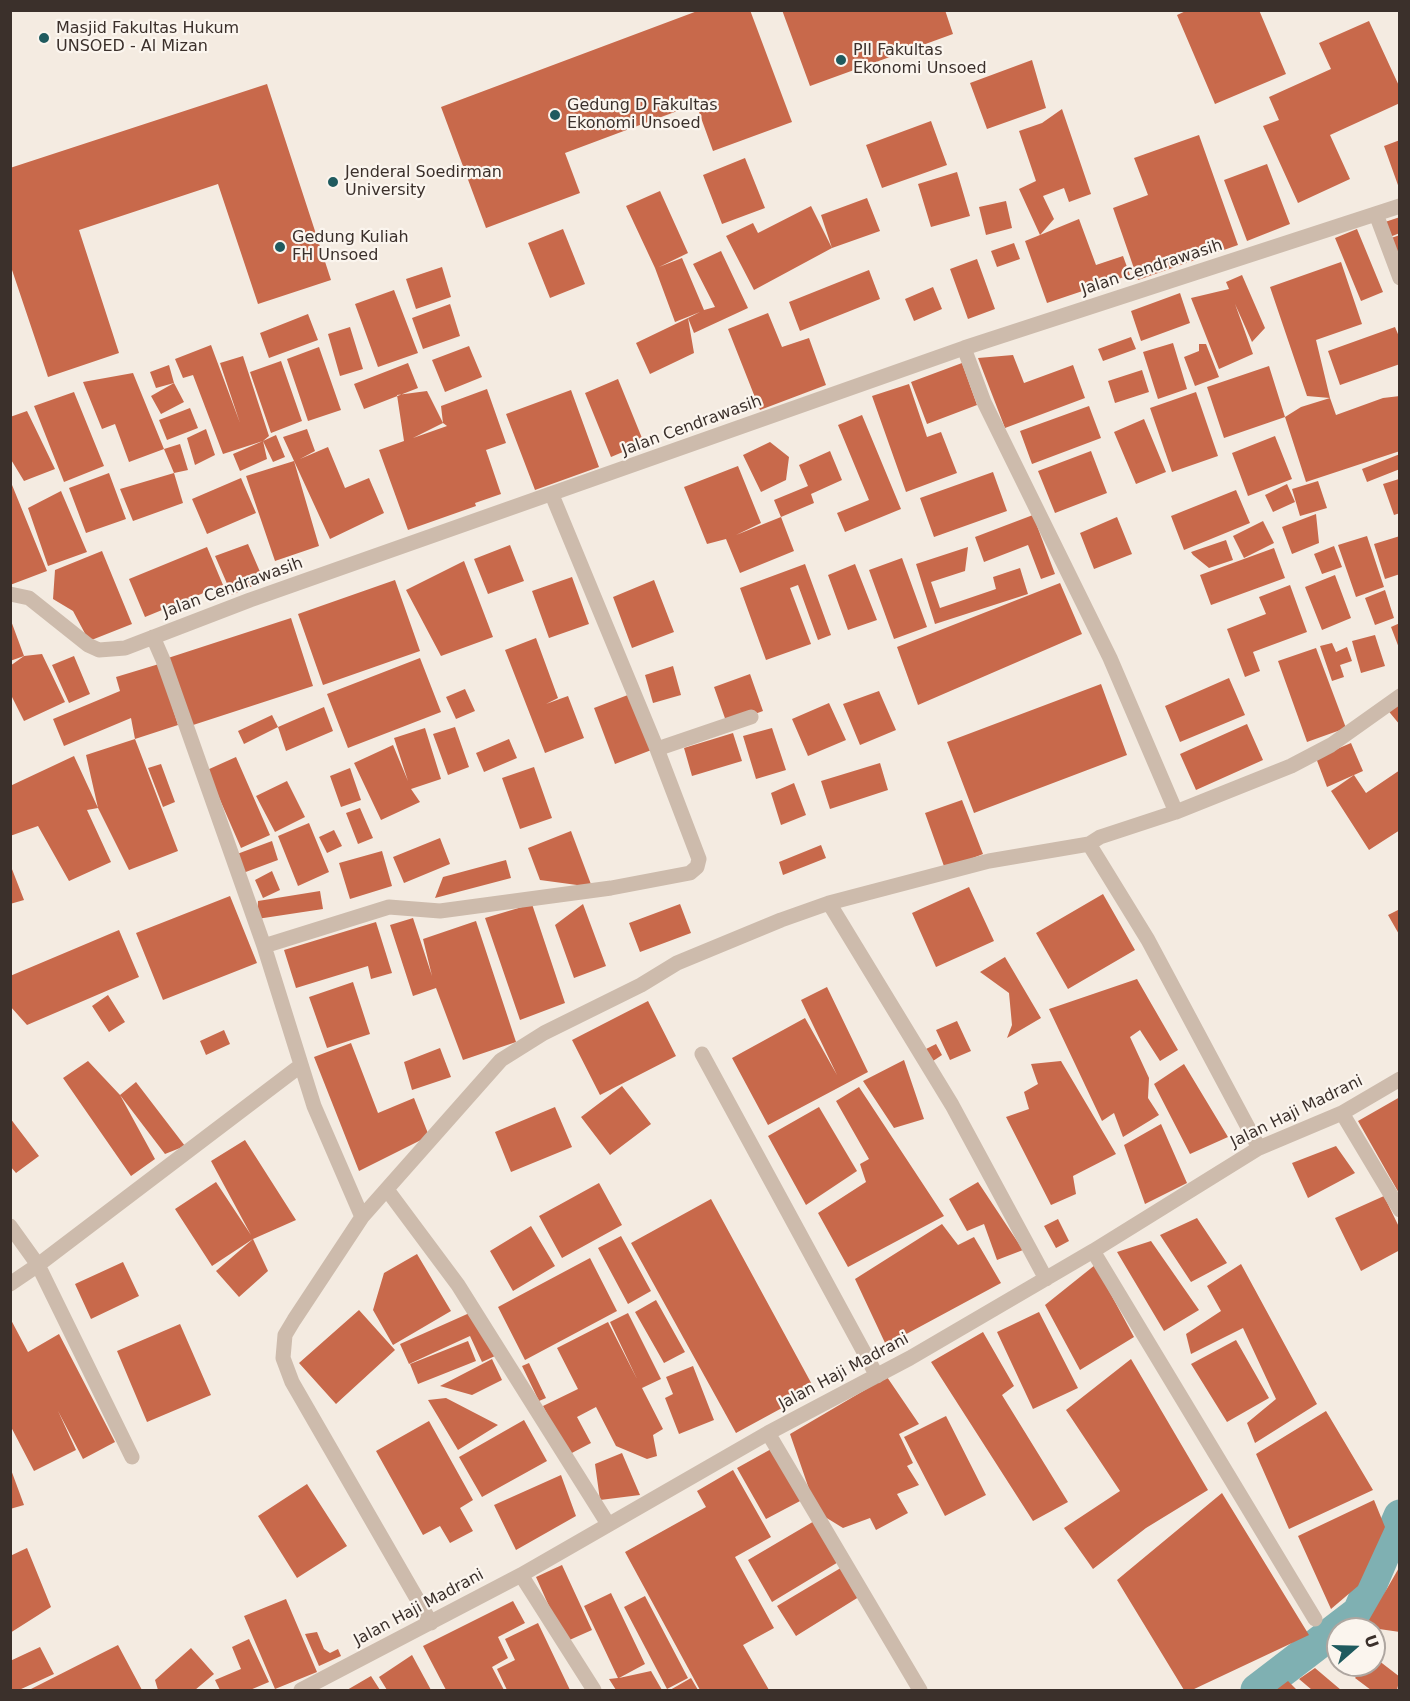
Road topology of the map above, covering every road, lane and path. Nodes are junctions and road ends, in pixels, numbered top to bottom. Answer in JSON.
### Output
{"nodes":[{"id":1,"x":1400,"y":206,"type":"edge"},
{"id":2,"x":1376,"y":214,"type":"junction"},
{"id":3,"x":1400,"y":278,"type":"edge"},
{"id":4,"x":964,"y":348,"type":"junction"},
{"id":5,"x":552,"y":495,"type":"junction"},
{"id":6,"x":10,"y":594,"type":"edge"},
{"id":7,"x":153,"y":637,"type":"junction"},
{"id":8,"x":1400,"y":696,"type":"edge"},
{"id":9,"x":751,"y":717,"type":"dead end"},
{"id":10,"x":657,"y":749,"type":"junction"},
{"id":11,"x":1176,"y":812,"type":"junction"},
{"id":12,"x":1089,"y":844,"type":"junction"},
{"id":13,"x":830,"y":903,"type":"junction"},
{"id":14,"x":264,"y":946,"type":"junction"},
{"id":15,"x":702,"y":1054,"type":"dead end"},
{"id":16,"x":300,"y":1066,"type":"junction"},
{"id":17,"x":1400,"y":1079,"type":"edge"},
{"id":18,"x":1342,"y":1113,"type":"junction"},
{"id":19,"x":1259,"y":1148,"type":"junction"},
{"id":20,"x":388,"y":1191,"type":"junction"},
{"id":21,"x":1400,"y":1210,"type":"edge"},
{"id":22,"x":362,"y":1217,"type":"junction"},
{"id":23,"x":10,"y":1226,"type":"edge"},
{"id":24,"x":1093,"y":1251,"type":"junction"},
{"id":25,"x":38,"y":1265,"type":"junction"},
{"id":26,"x":1046,"y":1279,"type":"junction"},
{"id":27,"x":10,"y":1284,"type":"edge"},
{"id":28,"x":877,"y":1376,"type":"junction"},
{"id":29,"x":768,"y":1434,"type":"junction"},
{"id":30,"x":132,"y":1457,"type":"dead end"},
{"id":31,"x":608,"y":1524,"type":"junction"},
{"id":32,"x":520,"y":1575,"type":"junction"},
{"id":33,"x":1315,"y":1619,"type":"dead end"},
{"id":34,"x":431,"y":1623,"type":"junction"},
{"id":35,"x":301,"y":1690,"type":"edge"},
{"id":36,"x":594,"y":1690,"type":"edge"},
{"id":37,"x":920,"y":1690,"type":"edge"}],
"edges":[{"from":1,"to":2,"type":"street","name":"Jalan Cendrawasih"},
{"from":2,"to":3,"type":"street"},
{"from":2,"to":4,"type":"street","name":"Jalan Cendrawasih"},
{"from":4,"to":5,"type":"street","name":"Jalan Cendrawasih"},
{"from":4,"to":11,"type":"street"},
{"from":5,"to":7,"type":"street","name":"Jalan Cendrawasih"},
{"from":5,"to":10,"type":"street"},
{"from":6,"to":7,"type":"street","name":"Jalan Cendrawasih"},
{"from":7,"to":14,"type":"street"},
{"from":8,"to":11,"type":"street"},
{"from":9,"to":10,"type":"street"},
{"from":10,"to":14,"type":"street"},
{"from":11,"to":12,"type":"street"},
{"from":12,"to":13,"type":"street"},
{"from":12,"to":19,"type":"street"},
{"from":13,"to":20,"type":"street"},
{"from":13,"to":26,"type":"street"},
{"from":14,"to":16,"type":"street"},
{"from":15,"to":28,"type":"street"},
{"from":16,"to":22,"type":"street"},
{"from":16,"to":25,"type":"street"},
{"from":17,"to":18,"type":"street","name":"Jalan Haji Madrani"},
{"from":18,"to":19,"type":"street","name":"Jalan Haji Madrani"},
{"from":18,"to":21,"type":"street"},
{"from":19,"to":24,"type":"street","name":"Jalan Haji Madrani"},
{"from":20,"to":22,"type":"street"},
{"from":20,"to":31,"type":"street"},
{"from":22,"to":34,"type":"street"},
{"from":23,"to":25,"type":"street"},
{"from":24,"to":26,"type":"street","name":"Jalan Haji Madrani"},
{"from":24,"to":33,"type":"street"},
{"from":25,"to":27,"type":"street"},
{"from":25,"to":30,"type":"street"},
{"from":26,"to":28,"type":"street","name":"Jalan Haji Madrani"},
{"from":28,"to":29,"type":"street","name":"Jalan Haji Madrani"},
{"from":29,"to":31,"type":"street","name":"Jalan Haji Madrani"},
{"from":29,"to":37,"type":"street"},
{"from":31,"to":32,"type":"street","name":"Jalan Haji Madrani"},
{"from":32,"to":34,"type":"street","name":"Jalan Haji Madrani"},
{"from":32,"to":36,"type":"street"},
{"from":34,"to":35,"type":"street","name":"Jalan Haji Madrani"}]}
